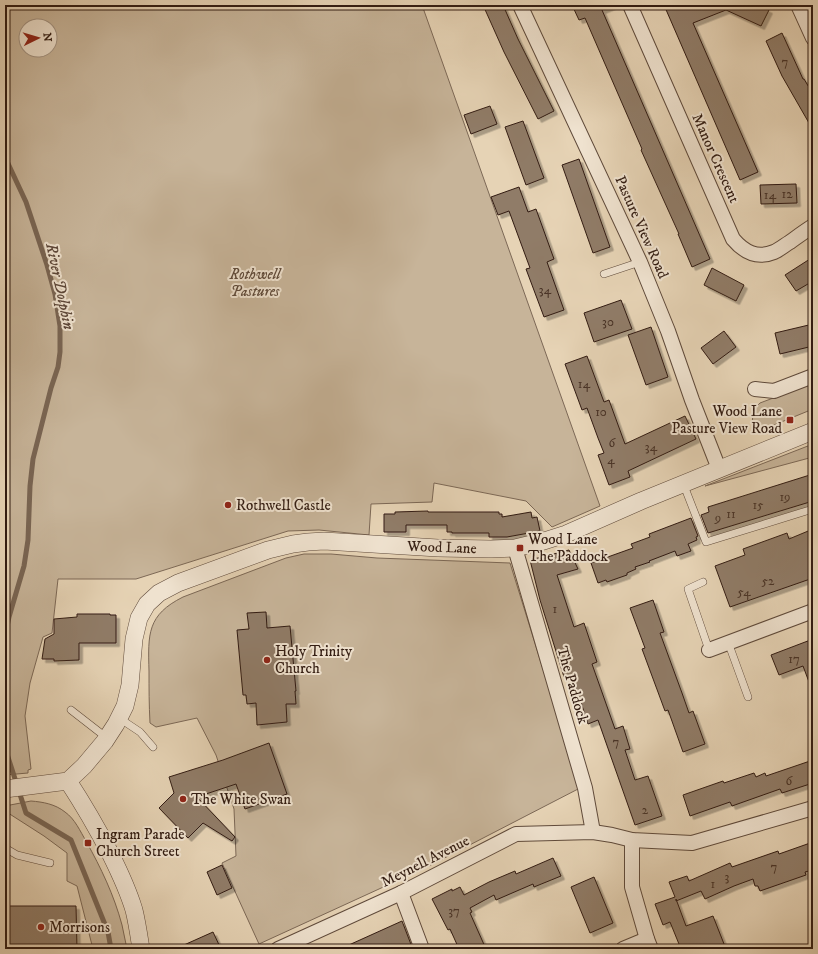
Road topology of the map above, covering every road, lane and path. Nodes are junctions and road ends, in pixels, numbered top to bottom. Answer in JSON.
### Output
{"nodes":[{"id":1,"x":520,"y":5,"type":"edge"},
{"id":2,"x":630,"y":5,"type":"edge"},
{"id":3,"x":798,"y":5,"type":"edge"},
{"id":4,"x":813,"y":38,"type":"edge"},
{"id":5,"x":813,"y":226,"type":"edge"},
{"id":6,"x":640,"y":262,"type":"junction"},
{"id":7,"x":604,"y":274,"type":"dead end"},
{"id":8,"x":813,"y":376,"type":"edge"},
{"id":9,"x":755,"y":389,"type":"dead end"},
{"id":10,"x":813,"y":431,"type":"edge"},
{"id":11,"x":719,"y":469,"type":"junction"},
{"id":12,"x":683,"y":483,"type":"junction"},
{"id":13,"x":813,"y":509,"type":"edge"},
{"id":14,"x":515,"y":548,"type":"junction"},
{"id":15,"x":703,"y":582,"type":"dead end"},
{"id":16,"x":813,"y":610,"type":"edge"},
{"id":17,"x":728,"y":642,"type":"junction"},
{"id":18,"x":709,"y":650,"type":"joint"},
{"id":19,"x":748,"y":697,"type":"dead end"},
{"id":20,"x":71,"y":710,"type":"dead end"},
{"id":21,"x":119,"y":718,"type":"junction"},
{"id":22,"x":107,"y":738,"type":"junction"},
{"id":23,"x":154,"y":747,"type":"dead end"},
{"id":24,"x":68,"y":781,"type":"junction"},
{"id":25,"x":5,"y":789,"type":"edge"},
{"id":26,"x":813,"y":808,"type":"edge"},
{"id":27,"x":593,"y":832,"type":"junction"},
{"id":28,"x":632,"y":840,"type":"junction"},
{"id":29,"x":5,"y":848,"type":"edge"},
{"id":30,"x":50,"y":863,"type":"dead end"},
{"id":31,"x":401,"y":893,"type":"junction"},
{"id":32,"x":649,"y":944,"type":"edge"},
{"id":33,"x":141,"y":949,"type":"edge"},
{"id":34,"x":278,"y":949,"type":"edge"},
{"id":35,"x":422,"y":949,"type":"edge"},
{"id":36,"x":623,"y":949,"type":"edge"}],
"edges":[{"from":1,"to":6,"type":"street","name":"Pasture View Road"},
{"from":2,"to":5,"type":"street","name":"Manor Crescent"},
{"from":3,"to":4,"type":"street"},
{"from":6,"to":7,"type":"lane"},
{"from":6,"to":11,"type":"street","name":"Pasture View Road"},
{"from":8,"to":9,"type":"street"},
{"from":10,"to":11,"type":"street","name":"Wood Lane"},
{"from":11,"to":12,"type":"street","name":"Wood Lane"},
{"from":12,"to":13,"type":"lane"},
{"from":12,"to":14,"type":"street","name":"Wood Lane"},
{"from":14,"to":21,"type":"street","name":"Wood Lane"},
{"from":14,"to":27,"type":"street","name":"The Paddock"},
{"from":15,"to":18,"type":"lane"},
{"from":16,"to":17,"type":"street"},
{"from":17,"to":18,"type":"street"},
{"from":17,"to":19,"type":"lane"},
{"from":20,"to":22,"type":"lane"},
{"from":21,"to":22,"type":"street","name":"Wood Lane"},
{"from":21,"to":23,"type":"lane"},
{"from":22,"to":24,"type":"street","name":"Wood Lane"},
{"from":24,"to":25,"type":"street"},
{"from":24,"to":33,"type":"street"},
{"from":26,"to":28,"type":"street","name":"Meynell Avenue"},
{"from":27,"to":28,"type":"street","name":"Meynell Avenue"},
{"from":27,"to":31,"type":"street","name":"Meynell Avenue"},
{"from":28,"to":32,"type":"street"},
{"from":29,"to":30,"type":"lane"},
{"from":31,"to":34,"type":"street","name":"Meynell Avenue"},
{"from":31,"to":35,"type":"street"},
{"from":32,"to":36,"type":"street"}]}
